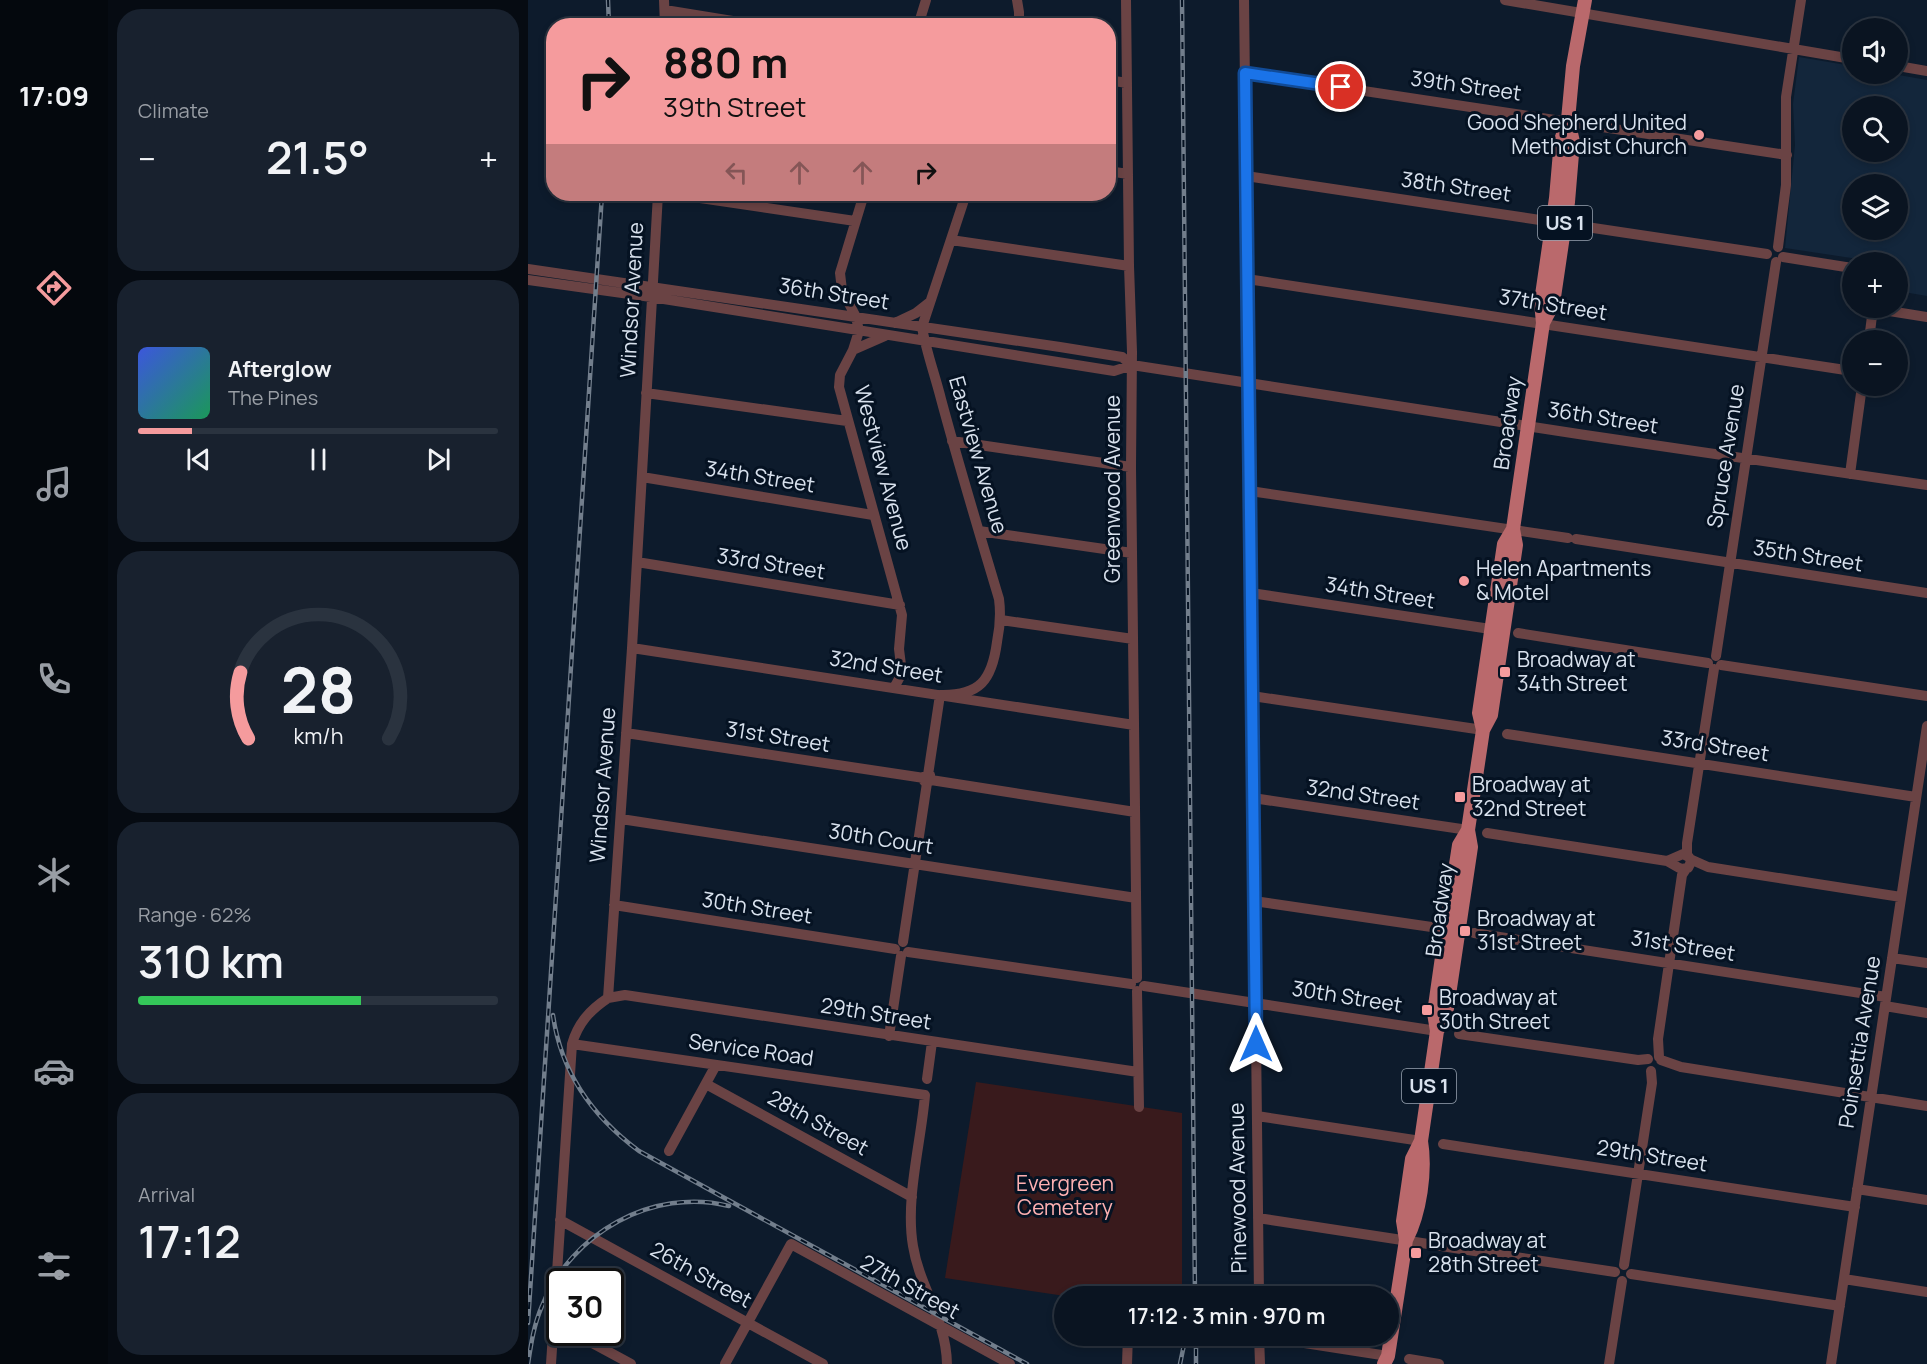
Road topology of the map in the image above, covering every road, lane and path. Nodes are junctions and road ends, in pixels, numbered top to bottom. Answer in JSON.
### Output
{"nodes":[{"id":1,"x":926,"y":0,"type":"edge"},
{"id":2,"x":1017,"y":0,"type":"edge"},
{"id":3,"x":1126,"y":0,"type":"edge"},
{"id":4,"x":1244,"y":0,"type":"edge"},
{"id":5,"x":1504,"y":0,"type":"edge"},
{"id":6,"x":1801,"y":0,"type":"edge"},
{"id":7,"x":664,"y":5,"type":"edge"},
{"id":8,"x":1584,"y":7,"type":"edge"},
{"id":9,"x":726,"y":18,"type":"edge"},
{"id":10,"x":920,"y":18,"type":"edge"},
{"id":11,"x":1019,"y":18,"type":"edge"},
{"id":12,"x":1793,"y":49,"type":"junction"},
{"id":13,"x":1842,"y":57,"type":"edge"},
{"id":14,"x":1908,"y":68,"type":"edge"},
{"id":15,"x":1927,"y":71,"type":"edge"},
{"id":16,"x":1245,"y":73,"type":"junction"},
{"id":17,"x":1116,"y":81,"type":"edge"},
{"id":18,"x":1127,"y":83,"type":"junction"},
{"id":19,"x":1568,"y":120,"type":"junction"},
{"id":20,"x":1787,"y":155,"type":"junction"},
{"id":21,"x":1116,"y":172,"type":"edge"},
{"id":22,"x":1128,"y":174,"type":"junction"},
{"id":23,"x":1246,"y":176,"type":"junction"},
{"id":24,"x":658,"y":201,"type":"edge"},
{"id":25,"x":718,"y":201,"type":"edge"},
{"id":26,"x":862,"y":201,"type":"edge"},
{"id":27,"x":964,"y":201,"type":"edge"},
{"id":28,"x":855,"y":222,"type":"junction"},
{"id":29,"x":1559,"y":222,"type":"junction"},
{"id":30,"x":951,"y":240,"type":"junction"},
{"id":31,"x":1779,"y":255,"type":"junction"},
{"id":32,"x":1129,"y":266,"type":"junction"},
{"id":33,"x":1842,"y":266,"type":"edge"},
{"id":34,"x":528,"y":269,"type":"edge"},
{"id":35,"x":1247,"y":279,"type":"junction"},
{"id":36,"x":528,"y":280,"type":"edge"},
{"id":37,"x":652,"y":292,"type":"junction"},
{"id":38,"x":844,"y":296,"type":"junction"},
{"id":39,"x":931,"y":302,"type":"junction"},
{"id":40,"x":828,"y":313,"type":"junction"},
{"id":41,"x":1908,"y":315,"type":"edge"},
{"id":42,"x":856,"y":317,"type":"junction"},
{"id":43,"x":1927,"y":318,"type":"edge"},
{"id":44,"x":894,"y":323,"type":"junction"},
{"id":45,"x":1543,"y":323,"type":"junction"},
{"id":46,"x":922,"y":327,"type":"junction"},
{"id":47,"x":859,"y":331,"type":"junction"},
{"id":48,"x":885,"y":336,"type":"junction"},
{"id":49,"x":924,"y":342,"type":"junction"},
{"id":50,"x":950,"y":346,"type":"junction"},
{"id":51,"x":853,"y":350,"type":"junction"},
{"id":52,"x":1760,"y":357,"type":"junction"},
{"id":53,"x":932,"y":365,"type":"junction"},
{"id":54,"x":1132,"y":365,"type":"junction"},
{"id":55,"x":1842,"y":369,"type":"edge"},
{"id":56,"x":1249,"y":383,"type":"junction"},
{"id":57,"x":646,"y":393,"type":"junction"},
{"id":58,"x":1861,"y":396,"type":"edge"},
{"id":59,"x":847,"y":421,"type":"junction"},
{"id":60,"x":1529,"y":426,"type":"junction"},
{"id":61,"x":952,"y":441,"type":"junction"},
{"id":62,"x":1745,"y":458,"type":"junction"},
{"id":63,"x":1131,"y":467,"type":"junction"},
{"id":64,"x":1850,"y":474,"type":"junction"},
{"id":65,"x":642,"y":477,"type":"junction"},
{"id":66,"x":1927,"y":485,"type":"edge"},
{"id":67,"x":1250,"y":490,"type":"junction"},
{"id":68,"x":873,"y":515,"type":"junction"},
{"id":69,"x":1513,"y":529,"type":"junction"},
{"id":70,"x":979,"y":531,"type":"junction"},
{"id":71,"x":1132,"y":553,"type":"junction"},
{"id":72,"x":637,"y":562,"type":"junction"},
{"id":73,"x":1729,"y":563,"type":"junction"},
{"id":74,"x":1251,"y":593,"type":"junction"},
{"id":75,"x":1927,"y":593,"type":"edge"},
{"id":76,"x":900,"y":605,"type":"junction"},
{"id":77,"x":1000,"y":620,"type":"junction"},
{"id":78,"x":1497,"y":630,"type":"junction"},
{"id":79,"x":1518,"y":633,"type":"dead end"},
{"id":80,"x":1133,"y":639,"type":"junction"},
{"id":81,"x":632,"y":648,"type":"junction"},
{"id":82,"x":1715,"y":663,"type":"junction"},
{"id":83,"x":894,"y":688,"type":"junction"},
{"id":84,"x":940,"y":695,"type":"junction"},
{"id":85,"x":1252,"y":696,"type":"junction"},
{"id":86,"x":1927,"y":696,"type":"edge"},
{"id":87,"x":1134,"y":725,"type":"junction"},
{"id":88,"x":1927,"y":726,"type":"edge"},
{"id":89,"x":1483,"y":730,"type":"junction"},
{"id":90,"x":626,"y":733,"type":"junction"},
{"id":91,"x":1507,"y":734,"type":"dead end"},
{"id":92,"x":1699,"y":764,"type":"junction"},
{"id":93,"x":928,"y":779,"type":"junction"},
{"id":94,"x":1923,"y":783,"type":"edge"},
{"id":95,"x":1916,"y":797,"type":"junction"},
{"id":96,"x":1253,"y":798,"type":"junction"},
{"id":97,"x":1135,"y":812,"type":"junction"},
{"id":98,"x":621,"y":819,"type":"junction"},
{"id":99,"x":1468,"y":830,"type":"junction"},
{"id":100,"x":1487,"y":833,"type":"dead end"},
{"id":101,"x":1682,"y":863,"type":"junction"},
{"id":102,"x":915,"y":864,"type":"junction"},
{"id":103,"x":1901,"y":897,"type":"junction"},
{"id":104,"x":1136,"y":898,"type":"junction"},
{"id":105,"x":1254,"y":901,"type":"junction"},
{"id":106,"x":614,"y":905,"type":"junction"},
{"id":107,"x":1453,"y":930,"type":"junction"},
{"id":108,"x":1474,"y":933,"type":"dead end"},
{"id":109,"x":902,"y":950,"type":"junction"},
{"id":110,"x":1892,"y":958,"type":"junction"},
{"id":111,"x":1927,"y":963,"type":"edge"},
{"id":112,"x":1669,"y":964,"type":"junction"},
{"id":113,"x":1137,"y":985,"type":"junction"},
{"id":114,"x":608,"y":998,"type":"junction"},
{"id":115,"x":1256,"y":1002,"type":"junction"},
{"id":116,"x":1886,"y":1002,"type":"junction"},
{"id":117,"x":1927,"y":1013,"type":"edge"},
{"id":118,"x":1437,"y":1031,"type":"junction"},
{"id":119,"x":1459,"y":1034,"type":"dead end"},
{"id":120,"x":889,"y":1036,"type":"junction"},
{"id":121,"x":932,"y":1042,"type":"junction"},
{"id":122,"x":572,"y":1044,"type":"junction"},
{"id":123,"x":1653,"y":1063,"type":"junction"},
{"id":124,"x":716,"y":1065,"type":"junction"},
{"id":125,"x":1138,"y":1072,"type":"junction"},
{"id":126,"x":927,"y":1079,"type":"dead end"},
{"id":127,"x":706,"y":1084,"type":"junction"},
{"id":128,"x":1871,"y":1098,"type":"junction"},
{"id":129,"x":1927,"y":1106,"type":"edge"},
{"id":130,"x":1139,"y":1107,"type":"dead end"},
{"id":131,"x":1257,"y":1116,"type":"junction"},
{"id":132,"x":1421,"y":1141,"type":"junction"},
{"id":133,"x":1443,"y":1144,"type":"dead end"},
{"id":134,"x":669,"y":1151,"type":"dead end"},
{"id":135,"x":1638,"y":1174,"type":"junction"},
{"id":136,"x":1857,"y":1189,"type":"junction"},
{"id":137,"x":912,"y":1197,"type":"junction"},
{"id":138,"x":1927,"y":1200,"type":"edge"},
{"id":139,"x":1855,"y":1207,"type":"junction"},
{"id":140,"x":1258,"y":1218,"type":"junction"},
{"id":141,"x":560,"y":1220,"type":"junction"},
{"id":142,"x":1406,"y":1240,"type":"junction"},
{"id":143,"x":558,"y":1268,"type":"edge"},
{"id":144,"x":1623,"y":1273,"type":"junction"},
{"id":145,"x":1844,"y":1279,"type":"junction"},
{"id":146,"x":1259,"y":1286,"type":"edge"},
{"id":147,"x":1927,"y":1292,"type":"edge"},
{"id":148,"x":1840,"y":1306,"type":"junction"},
{"id":149,"x":748,"y":1323,"type":"junction"},
{"id":150,"x":942,"y":1327,"type":"junction"},
{"id":151,"x":553,"y":1346,"type":"edge"},
{"id":152,"x":598,"y":1346,"type":"edge"},
{"id":153,"x":1128,"y":1346,"type":"edge"},
{"id":154,"x":1259,"y":1346,"type":"edge"},
{"id":155,"x":1310,"y":1346,"type":"edge"},
{"id":156,"x":1409,"y":1359,"type":"dead end"},
{"id":157,"x":1387,"y":1361,"type":"edge"},
{"id":158,"x":551,"y":1364,"type":"edge"},
{"id":159,"x":631,"y":1364,"type":"edge"},
{"id":160,"x":725,"y":1364,"type":"edge"},
{"id":161,"x":823,"y":1364,"type":"edge"},
{"id":162,"x":947,"y":1364,"type":"edge"},
{"id":163,"x":1010,"y":1364,"type":"edge"},
{"id":164,"x":1127,"y":1364,"type":"edge"},
{"id":165,"x":1260,"y":1364,"type":"edge"},
{"id":166,"x":1440,"y":1364,"type":"edge"},
{"id":167,"x":1609,"y":1364,"type":"edge"},
{"id":168,"x":1831,"y":1364,"type":"edge"}],
"edges":[{"from":1,"to":10,"type":"street"},
{"from":2,"to":11,"type":"street"},
{"from":3,"to":18,"type":"street","name":"Greenwood Avenue"},
{"from":4,"to":16,"type":"street","name":"Pinewood Avenue"},
{"from":5,"to":8,"type":"street"},
{"from":6,"to":12,"type":"street","name":"Spruce Avenue"},
{"from":7,"to":9,"type":"street"},
{"from":8,"to":12,"type":"street"},
{"from":8,"to":19,"type":"main road","name":"Broadway","number":"US 1"},
{"from":12,"to":13,"type":"street"},
{"from":12,"to":20,"type":"street","name":"Spruce Avenue"},
{"from":14,"to":15,"type":"street"},
{"from":16,"to":19,"type":"street","name":"39th Street"},
{"from":16,"to":23,"type":"street","name":"Pinewood Avenue"},
{"from":17,"to":18,"type":"street"},
{"from":18,"to":22,"type":"street","name":"Greenwood Avenue"},
{"from":19,"to":20,"type":"street","name":"39th Street"},
{"from":19,"to":29,"type":"main road","name":"Broadway","number":"US 1"},
{"from":20,"to":31,"type":"street","name":"Spruce Avenue"},
{"from":21,"to":22,"type":"street"},
{"from":22,"to":32,"type":"street","name":"Greenwood Avenue"},
{"from":23,"to":29,"type":"street","name":"38th Street"},
{"from":23,"to":35,"type":"street","name":"Pinewood Avenue"},
{"from":24,"to":37,"type":"street","name":"Windsor Avenue"},
{"from":25,"to":28,"type":"street"},
{"from":26,"to":28,"type":"street","name":"Westview Avenue"},
{"from":27,"to":30,"type":"street","name":"Eastview Avenue"},
{"from":28,"to":38,"type":"street","name":"Westview Avenue"},
{"from":29,"to":31,"type":"street","name":"38th Street"},
{"from":29,"to":45,"type":"main road","name":"Broadway","number":"US 1"},
{"from":30,"to":32,"type":"street"},
{"from":30,"to":39,"type":"street","name":"Eastview Avenue"},
{"from":31,"to":33,"type":"street"},
{"from":31,"to":52,"type":"street","name":"Spruce Avenue"},
{"from":32,"to":54,"type":"street","name":"Greenwood Avenue"},
{"from":34,"to":37,"type":"street","name":"36th Street"},
{"from":35,"to":45,"type":"street","name":"37th Street"},
{"from":35,"to":56,"type":"street","name":"Pinewood Avenue"},
{"from":36,"to":37,"type":"street","name":"36th Street"},
{"from":37,"to":40,"type":"street","name":"36th Street"},
{"from":37,"to":47,"type":"street","name":"36th Street"},
{"from":37,"to":57,"type":"street","name":"Windsor Avenue"},
{"from":38,"to":40,"type":"street"},
{"from":38,"to":42,"type":"street","name":"Westview Avenue"},
{"from":39,"to":44,"type":"street"},
{"from":39,"to":46,"type":"street","name":"Eastview Avenue"},
{"from":40,"to":42,"type":"street","name":"36th Street"},
{"from":41,"to":43,"type":"street"},
{"from":42,"to":44,"type":"street","name":"36th Street"},
{"from":42,"to":47,"type":"street","name":"Westview Avenue"},
{"from":44,"to":46,"type":"street","name":"36th Street"},
{"from":45,"to":52,"type":"street","name":"37th Street"},
{"from":45,"to":60,"type":"main road","name":"Broadway","number":"US 1"},
{"from":46,"to":49,"type":"street","name":"Eastview Avenue"},
{"from":46,"to":54,"type":"street","name":"36th Street"},
{"from":47,"to":48,"type":"street","name":"36th Street"},
{"from":47,"to":51,"type":"street","name":"Westview Avenue"},
{"from":48,"to":49,"type":"street","name":"36th Street"},
{"from":48,"to":51,"type":"street"},
{"from":49,"to":50,"type":"street","name":"36th Street"},
{"from":49,"to":53,"type":"street","name":"Eastview Avenue"},
{"from":50,"to":53,"type":"street"},
{"from":50,"to":54,"type":"street","name":"36th Street"},
{"from":51,"to":59,"type":"street","name":"Westview Avenue"},
{"from":52,"to":55,"type":"street","name":"37th Street"},
{"from":52,"to":62,"type":"street","name":"Spruce Avenue"},
{"from":53,"to":61,"type":"street","name":"Eastview Avenue"},
{"from":54,"to":56,"type":"street","name":"36th Street"},
{"from":54,"to":63,"type":"street","name":"Greenwood Avenue"},
{"from":56,"to":60,"type":"street","name":"36th Street"},
{"from":56,"to":67,"type":"street","name":"Pinewood Avenue"},
{"from":57,"to":59,"type":"street"},
{"from":57,"to":65,"type":"street","name":"Windsor Avenue"},
{"from":58,"to":64,"type":"street"},
{"from":59,"to":68,"type":"street","name":"Westview Avenue"},
{"from":60,"to":62,"type":"street","name":"36th Street"},
{"from":60,"to":69,"type":"main road","name":"Broadway","number":"US 1"},
{"from":61,"to":63,"type":"street"},
{"from":61,"to":70,"type":"street","name":"Eastview Avenue"},
{"from":62,"to":64,"type":"street","name":"36th Street"},
{"from":62,"to":73,"type":"street","name":"Spruce Avenue"},
{"from":63,"to":71,"type":"street","name":"Greenwood Avenue"},
{"from":64,"to":66,"type":"street","name":"36th Street"},
{"from":65,"to":68,"type":"street","name":"34th Street"},
{"from":65,"to":72,"type":"street","name":"Windsor Avenue"},
{"from":67,"to":69,"type":"street","name":"35th Street"},
{"from":67,"to":74,"type":"street","name":"Pinewood Avenue"},
{"from":68,"to":76,"type":"street","name":"Westview Avenue"},
{"from":69,"to":73,"type":"street","name":"35th Street"},
{"from":69,"to":78,"type":"main road","name":"Broadway","number":"US 1"},
{"from":70,"to":71,"type":"street"},
{"from":70,"to":77,"type":"street","name":"Eastview Avenue"},
{"from":71,"to":80,"type":"street","name":"Greenwood Avenue"},
{"from":72,"to":76,"type":"street","name":"33rd Street"},
{"from":72,"to":81,"type":"street","name":"Windsor Avenue"},
{"from":73,"to":75,"type":"street","name":"35th Street"},
{"from":73,"to":82,"type":"street","name":"Spruce Avenue"},
{"from":74,"to":78,"type":"street","name":"34th Street"},
{"from":74,"to":85,"type":"street","name":"Pinewood Avenue"},
{"from":76,"to":83,"type":"street","name":"Westview Avenue"},
{"from":77,"to":80,"type":"street"},
{"from":77,"to":84,"type":"street","name":"Eastview Avenue"},
{"from":78,"to":89,"type":"main road","name":"Broadway","number":"US 1"},
{"from":79,"to":82,"type":"street"},
{"from":80,"to":87,"type":"street","name":"Greenwood Avenue"},
{"from":81,"to":83,"type":"street","name":"32nd Street"},
{"from":81,"to":90,"type":"street","name":"Windsor Avenue"},
{"from":82,"to":86,"type":"street"},
{"from":82,"to":92,"type":"street","name":"Spruce Avenue"},
{"from":83,"to":84,"type":"street","name":"32nd Street"},
{"from":84,"to":87,"type":"street","name":"32nd Street"},
{"from":84,"to":93,"type":"street"},
{"from":85,"to":89,"type":"street"},
{"from":85,"to":96,"type":"street","name":"Pinewood Avenue"},
{"from":87,"to":97,"type":"street","name":"Greenwood Avenue"},
{"from":88,"to":94,"type":"street","name":"Poinsettia Avenue"},
{"from":89,"to":99,"type":"main road","name":"Broadway","number":"US 1"},
{"from":90,"to":93,"type":"street","name":"31st Street"},
{"from":90,"to":98,"type":"street","name":"Windsor Avenue"},
{"from":91,"to":92,"type":"street","name":"33rd Street"},
{"from":92,"to":95,"type":"street","name":"33rd Street"},
{"from":92,"to":101,"type":"street","name":"Spruce Avenue"},
{"from":93,"to":97,"type":"street","name":"31st Street"},
{"from":93,"to":102,"type":"street"},
{"from":94,"to":95,"type":"street","name":"Poinsettia Avenue"},
{"from":95,"to":103,"type":"street","name":"Poinsettia Avenue"},
{"from":96,"to":99,"type":"street","name":"32nd Street"},
{"from":96,"to":105,"type":"street","name":"Pinewood Avenue"},
{"from":97,"to":104,"type":"street","name":"Greenwood Avenue"},
{"from":98,"to":102,"type":"street","name":"30th Court"},
{"from":98,"to":106,"type":"street","name":"Windsor Avenue"},
{"from":99,"to":107,"type":"main road","name":"Broadway","number":"US 1"},
{"from":100,"to":101,"type":"street"},
{"from":101,"to":103,"type":"street"},
{"from":101,"to":112,"type":"street","name":"Spruce Avenue"},
{"from":102,"to":104,"type":"street","name":"30th Court"},
{"from":102,"to":109,"type":"street"},
{"from":103,"to":110,"type":"street","name":"Poinsettia Avenue"},
{"from":104,"to":113,"type":"street","name":"Greenwood Avenue"},
{"from":105,"to":107,"type":"street"},
{"from":105,"to":115,"type":"street","name":"Pinewood Avenue"},
{"from":106,"to":109,"type":"street","name":"30th Street"},
{"from":106,"to":114,"type":"street","name":"Windsor Avenue"},
{"from":107,"to":118,"type":"main road","name":"Broadway","number":"US 1"},
{"from":108,"to":112,"type":"street","name":"31st Street"},
{"from":109,"to":113,"type":"street","name":"30th Street"},
{"from":109,"to":120,"type":"street"},
{"from":110,"to":111,"type":"street"},
{"from":110,"to":116,"type":"street","name":"Poinsettia Avenue"},
{"from":112,"to":116,"type":"street","name":"31st Street"},
{"from":112,"to":123,"type":"street","name":"Spruce Avenue"},
{"from":113,"to":115,"type":"street","name":"30th Street"},
{"from":113,"to":125,"type":"street","name":"Greenwood Avenue"},
{"from":114,"to":120,"type":"street","name":"29th Street"},
{"from":114,"to":122,"type":"street"},
{"from":115,"to":118,"type":"street","name":"30th Street"},
{"from":115,"to":131,"type":"street","name":"Pinewood Avenue"},
{"from":116,"to":117,"type":"street","name":"31st Street"},
{"from":116,"to":128,"type":"street","name":"Poinsettia Avenue"},
{"from":118,"to":132,"type":"main road","name":"Broadway","number":"US 1"},
{"from":119,"to":123,"type":"street"},
{"from":120,"to":121,"type":"street","name":"29th Street"},
{"from":121,"to":125,"type":"street","name":"29th Street"},
{"from":121,"to":126,"type":"street"},
{"from":122,"to":124,"type":"street","name":"Service Road"},
{"from":122,"to":141,"type":"street"},
{"from":123,"to":128,"type":"street"},
{"from":123,"to":135,"type":"street"},
{"from":124,"to":127,"type":"street"},
{"from":124,"to":137,"type":"street","name":"Service Road"},
{"from":125,"to":130,"type":"street","name":"Greenwood Avenue"},
{"from":127,"to":134,"type":"street"},
{"from":127,"to":137,"type":"street","name":"28th Street"},
{"from":128,"to":129,"type":"street"},
{"from":128,"to":136,"type":"street","name":"Poinsettia Avenue"},
{"from":131,"to":132,"type":"street"},
{"from":131,"to":140,"type":"street","name":"Pinewood Avenue"},
{"from":132,"to":142,"type":"main road","name":"Broadway","number":"US 1"},
{"from":133,"to":135,"type":"street","name":"29th Street"},
{"from":135,"to":139,"type":"street","name":"29th Street"},
{"from":135,"to":144,"type":"street"},
{"from":136,"to":138,"type":"street"},
{"from":136,"to":139,"type":"street","name":"Poinsettia Avenue"},
{"from":137,"to":150,"type":"street"},
{"from":139,"to":145,"type":"street","name":"Poinsettia Avenue"},
{"from":140,"to":142,"type":"street"},
{"from":140,"to":146,"type":"street","name":"Pinewood Avenue"},
{"from":141,"to":143,"type":"street"},
{"from":141,"to":149,"type":"street","name":"26th Street"},
{"from":142,"to":144,"type":"street"},
{"from":142,"to":157,"type":"main road","name":"Broadway","number":"US 1"},
{"from":144,"to":148,"type":"street"},
{"from":144,"to":167,"type":"street"},
{"from":145,"to":147,"type":"street"},
{"from":145,"to":148,"type":"street","name":"Poinsettia Avenue"},
{"from":148,"to":168,"type":"street","name":"Poinsettia Avenue"},
{"from":149,"to":150,"type":"street","name":"27th Street"},
{"from":149,"to":160,"type":"street"},
{"from":149,"to":161,"type":"street","name":"26th Street"},
{"from":150,"to":162,"type":"street"},
{"from":150,"to":163,"type":"street","name":"27th Street"},
{"from":151,"to":158,"type":"street"},
{"from":152,"to":159,"type":"street"},
{"from":153,"to":164,"type":"street"},
{"from":154,"to":165,"type":"street"},
{"from":155,"to":157,"type":"street"},
{"from":156,"to":166,"type":"street"}]}
